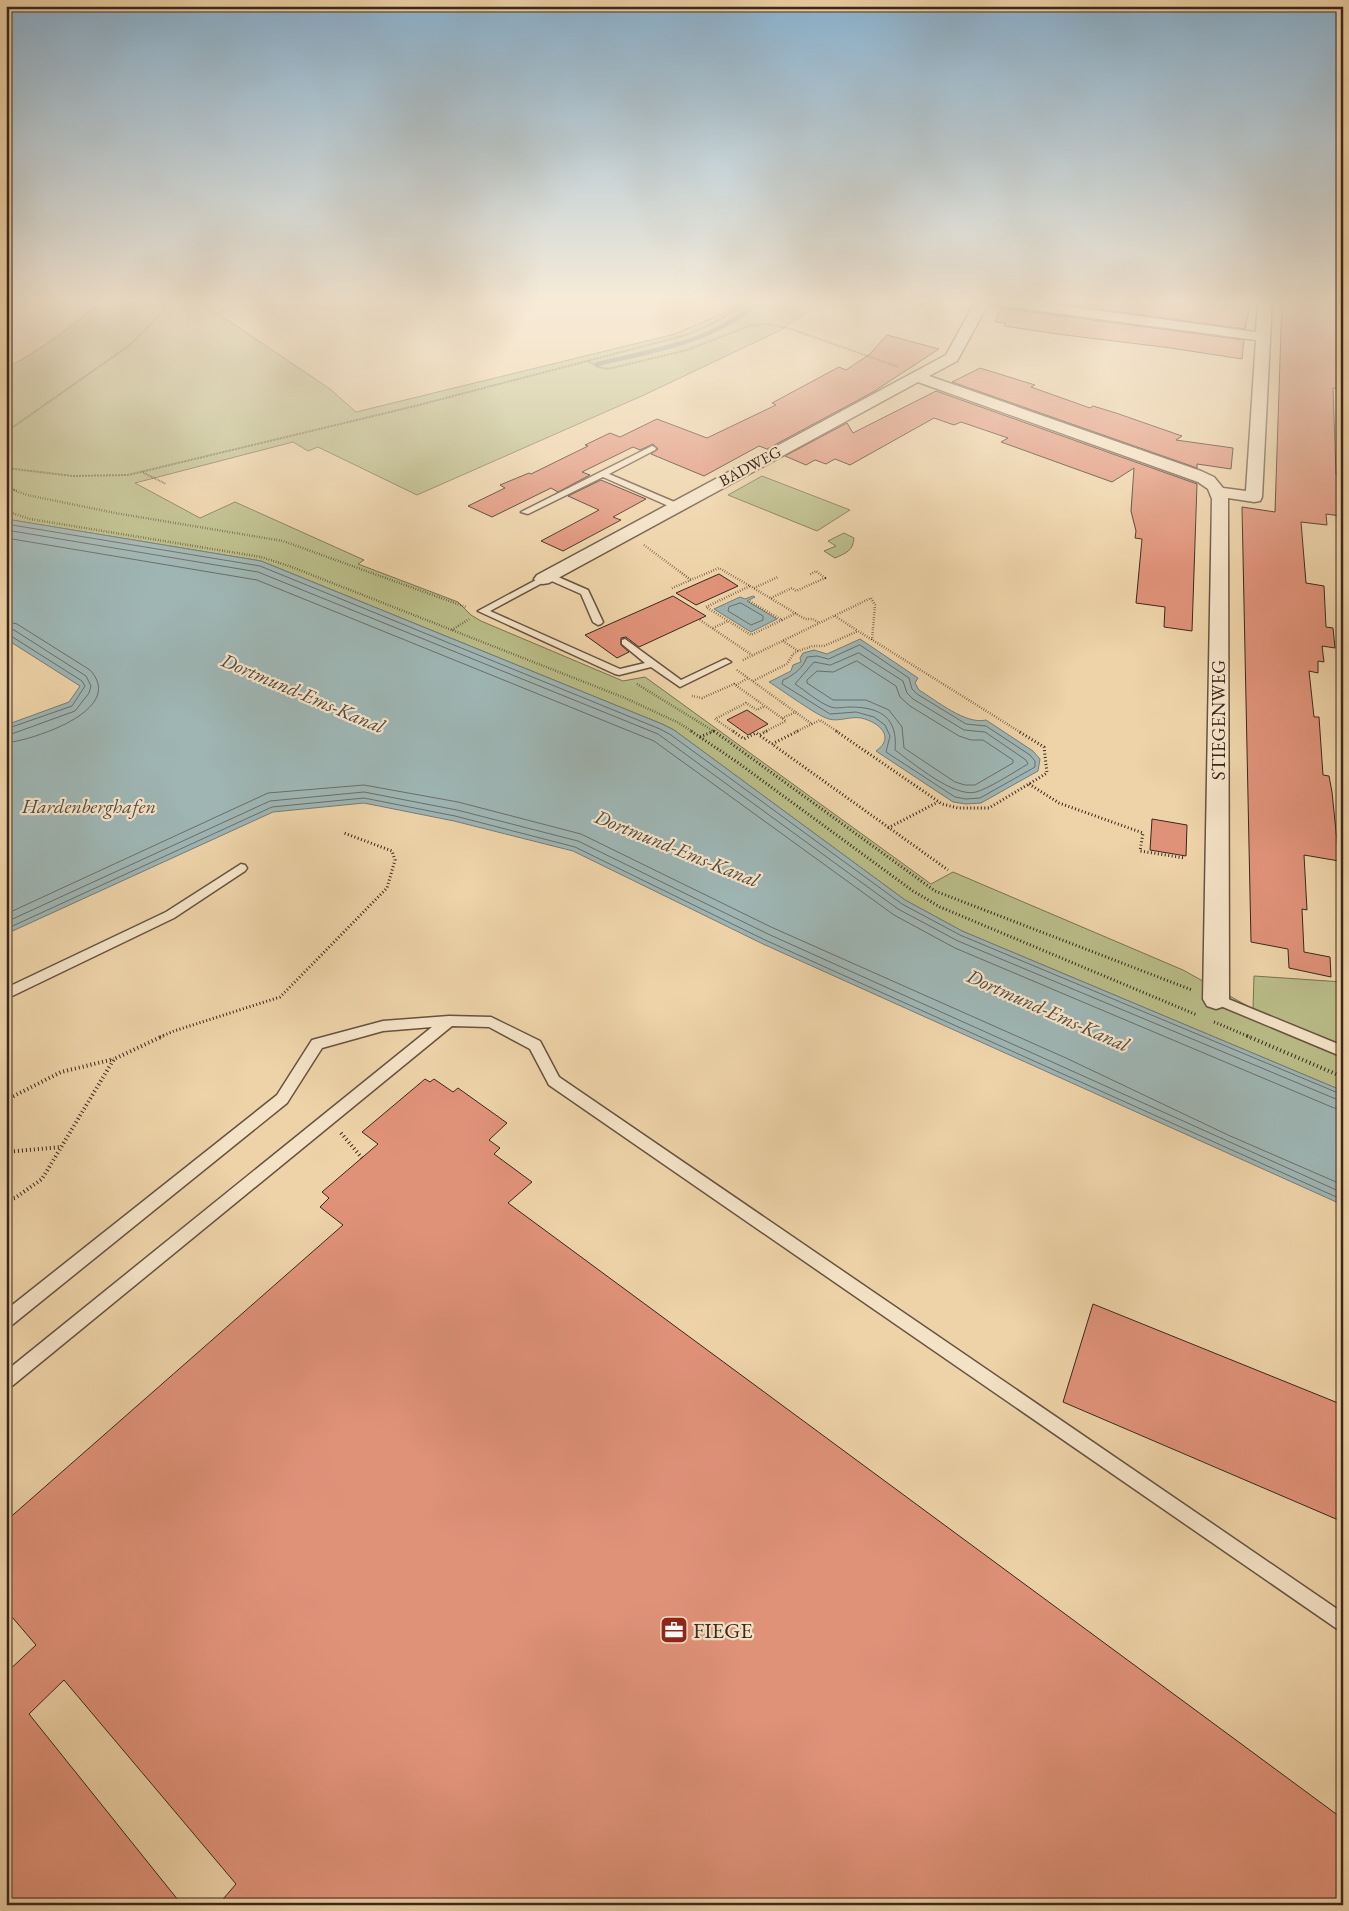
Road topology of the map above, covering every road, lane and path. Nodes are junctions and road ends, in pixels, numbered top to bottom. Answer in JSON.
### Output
{"nodes":[{"id":1,"x":68,"y":389,"type":"edge"},
{"id":2,"x":480,"y":389,"type":"edge"},
{"id":3,"x":893,"y":389,"type":"edge"},
{"id":4,"x":955,"y":389,"type":"edge"},
{"id":5,"x":1261,"y":389,"type":"edge"},
{"id":6,"x":6,"y":432,"type":"edge"},
{"id":7,"x":652,"y":448,"type":"dead end"},
{"id":8,"x":6,"y":468,"type":"edge"},
{"id":9,"x":142,"y":472,"type":"junction"},
{"id":10,"x":603,"y":474,"type":"junction"},
{"id":11,"x":1195,"y":474,"type":"junction"},
{"id":12,"x":1255,"y":482,"type":"junction"},
{"id":13,"x":166,"y":484,"type":"dead end"},
{"id":14,"x":6,"y":487,"type":"edge"},
{"id":15,"x":1218,"y":492,"type":"junction"},
{"id":16,"x":676,"y":506,"type":"junction"},
{"id":17,"x":6,"y":511,"type":"edge"},
{"id":18,"x":525,"y":512,"type":"dead end"},
{"id":19,"x":641,"y":542,"type":"dead end"},
{"id":20,"x":809,"y":575,"type":"dead end"},
{"id":21,"x":546,"y":577,"type":"junction"},
{"id":22,"x":778,"y":577,"type":"dead end"},
{"id":23,"x":691,"y":580,"type":"junction"},
{"id":24,"x":750,"y":586,"type":"junction"},
{"id":25,"x":672,"y":588,"type":"dead end"},
{"id":26,"x":754,"y":588,"type":"junction"},
{"id":27,"x":771,"y":598,"type":"junction"},
{"id":28,"x":749,"y":600,"type":"dead end"},
{"id":29,"x":483,"y":611,"type":"junction"},
{"id":30,"x":796,"y":613,"type":"junction"},
{"id":31,"x":834,"y":616,"type":"junction"},
{"id":32,"x":472,"y":618,"type":"dead end"},
{"id":33,"x":700,"y":620,"type":"dead end"},
{"id":34,"x":782,"y":620,"type":"junction"},
{"id":35,"x":728,"y":621,"type":"junction"},
{"id":36,"x":598,"y":622,"type":"dead end"},
{"id":37,"x":820,"y":623,"type":"junction"},
{"id":38,"x":712,"y":628,"type":"junction"},
{"id":39,"x":454,"y":629,"type":"junction"},
{"id":40,"x":858,"y":631,"type":"junction"},
{"id":41,"x":872,"y":640,"type":"junction"},
{"id":42,"x":782,"y":641,"type":"junction"},
{"id":43,"x":625,"y":642,"type":"dead end"},
{"id":44,"x":798,"y":651,"type":"junction"},
{"id":45,"x":753,"y":656,"type":"junction"},
{"id":46,"x":726,"y":662,"type":"dead end"},
{"id":47,"x":738,"y":663,"type":"dead end"},
{"id":48,"x":652,"y":664,"type":"junction"},
{"id":49,"x":619,"y":672,"type":"junction"},
{"id":50,"x":739,"y":672,"type":"dead end"},
{"id":51,"x":748,"y":678,"type":"junction"},
{"id":52,"x":753,"y":681,"type":"junction"},
{"id":53,"x":680,"y":684,"type":"junction"},
{"id":54,"x":736,"y":685,"type":"junction"},
{"id":55,"x":765,"y":706,"type":"junction"},
{"id":56,"x":796,"y":712,"type":"junction"},
{"id":57,"x":782,"y":718,"type":"junction"},
{"id":58,"x":812,"y":724,"type":"junction"},
{"id":59,"x":714,"y":731,"type":"junction"},
{"id":60,"x":759,"y":735,"type":"junction"},
{"id":61,"x":700,"y":738,"type":"junction"},
{"id":62,"x":772,"y":744,"type":"junction"},
{"id":63,"x":1029,"y":784,"type":"junction"},
{"id":64,"x":938,"y":802,"type":"junction"},
{"id":65,"x":888,"y":828,"type":"junction"},
{"id":66,"x":344,"y":833,"type":"dead end"},
{"id":67,"x":1185,"y":858,"type":"dead end"},
{"id":68,"x":242,"y":868,"type":"dead end"},
{"id":69,"x":948,"y":870,"type":"dead end"},
{"id":70,"x":6,"y":994,"type":"edge"},
{"id":71,"x":1216,"y":999,"type":"junction"},
{"id":72,"x":1204,"y":1018,"type":"dead end"},
{"id":73,"x":449,"y":1021,"type":"junction"},
{"id":74,"x":1212,"y":1022,"type":"dead end"},
{"id":75,"x":1343,"y":1052,"type":"edge"},
{"id":76,"x":114,"y":1058,"type":"junction"},
{"id":77,"x":1343,"y":1077,"type":"edge"},
{"id":78,"x":6,"y":1100,"type":"edge"},
{"id":79,"x":335,"y":1126,"type":"dead end"},
{"id":80,"x":61,"y":1147,"type":"junction"},
{"id":81,"x":6,"y":1152,"type":"edge"},
{"id":82,"x":362,"y":1158,"type":"dead end"},
{"id":83,"x":6,"y":1200,"type":"edge"},
{"id":84,"x":6,"y":1320,"type":"edge"},
{"id":85,"x":6,"y":1381,"type":"edge"},
{"id":86,"x":1343,"y":1624,"type":"edge"}],
"edges":[{"from":1,"to":6,"type":"path"},
{"from":2,"to":9,"type":"path"},
{"from":3,"to":16,"type":"street","name":"BADWEG"},
{"from":4,"to":11,"type":"street"},
{"from":5,"to":12,"type":"street"},
{"from":7,"to":10,"type":"lane"},
{"from":8,"to":9,"type":"path"},
{"from":9,"to":13,"type":"path"},
{"from":10,"to":16,"type":"lane"},
{"from":10,"to":18,"type":"lane"},
{"from":11,"to":12,"type":"street"},
{"from":11,"to":15,"type":"street"},
{"from":12,"to":15,"type":"street"},
{"from":14,"to":29,"type":"path"},
{"from":15,"to":71,"type":"street","name":"STIEGENWEG"},
{"from":16,"to":21,"type":"street","name":"BADWEG"},
{"from":17,"to":39,"type":"path"},
{"from":19,"to":23,"type":"path"},
{"from":20,"to":27,"type":"path"},
{"from":21,"to":29,"type":"lane"},
{"from":21,"to":36,"type":"lane"},
{"from":22,"to":26,"type":"path"},
{"from":23,"to":24,"type":"path"},
{"from":23,"to":25,"type":"path"},
{"from":24,"to":26,"type":"path"},
{"from":24,"to":35,"type":"path"},
{"from":26,"to":27,"type":"path"},
{"from":27,"to":30,"type":"path"},
{"from":28,"to":34,"type":"path"},
{"from":29,"to":49,"type":"lane"},
{"from":30,"to":34,"type":"path"},
{"from":30,"to":37,"type":"path"},
{"from":31,"to":37,"type":"path"},
{"from":31,"to":40,"type":"path"},
{"from":31,"to":41,"type":"path"},
{"from":32,"to":39,"type":"path"},
{"from":33,"to":38,"type":"path"},
{"from":34,"to":35,"type":"path"},
{"from":35,"to":38,"type":"path"},
{"from":37,"to":42,"type":"path"},
{"from":38,"to":45,"type":"path"},
{"from":39,"to":61,"type":"path"},
{"from":40,"to":41,"type":"path"},
{"from":40,"to":44,"type":"path"},
{"from":41,"to":63,"type":"path"},
{"from":42,"to":44,"type":"path"},
{"from":42,"to":45,"type":"path"},
{"from":43,"to":48,"type":"lane"},
{"from":44,"to":52,"type":"path"},
{"from":45,"to":47,"type":"path"},
{"from":46,"to":53,"type":"lane"},
{"from":48,"to":49,"type":"lane"},
{"from":48,"to":53,"type":"lane"},
{"from":49,"to":59,"type":"path"},
{"from":50,"to":51,"type":"path"},
{"from":51,"to":52,"type":"path"},
{"from":51,"to":54,"type":"path"},
{"from":52,"to":56,"type":"path"},
{"from":53,"to":54,"type":"path"},
{"from":54,"to":55,"type":"path"},
{"from":55,"to":57,"type":"path"},
{"from":55,"to":60,"type":"path"},
{"from":56,"to":57,"type":"path"},
{"from":56,"to":58,"type":"path"},
{"from":57,"to":60,"type":"path"},
{"from":58,"to":62,"type":"path"},
{"from":58,"to":64,"type":"path"},
{"from":59,"to":61,"type":"path"},
{"from":59,"to":71,"type":"path"},
{"from":60,"to":62,"type":"path"},
{"from":61,"to":72,"type":"path"},
{"from":62,"to":65,"type":"path"},
{"from":63,"to":64,"type":"path"},
{"from":63,"to":67,"type":"path"},
{"from":64,"to":65,"type":"path"},
{"from":65,"to":69,"type":"path"},
{"from":66,"to":76,"type":"path"},
{"from":68,"to":70,"type":"lane"},
{"from":71,"to":75,"type":"lane"},
{"from":73,"to":84,"type":"lane"},
{"from":73,"to":85,"type":"lane"},
{"from":73,"to":86,"type":"lane"},
{"from":74,"to":77,"type":"path"},
{"from":76,"to":78,"type":"path"},
{"from":76,"to":80,"type":"path"},
{"from":79,"to":82,"type":"path"},
{"from":80,"to":81,"type":"path"},
{"from":80,"to":83,"type":"path"}]}
